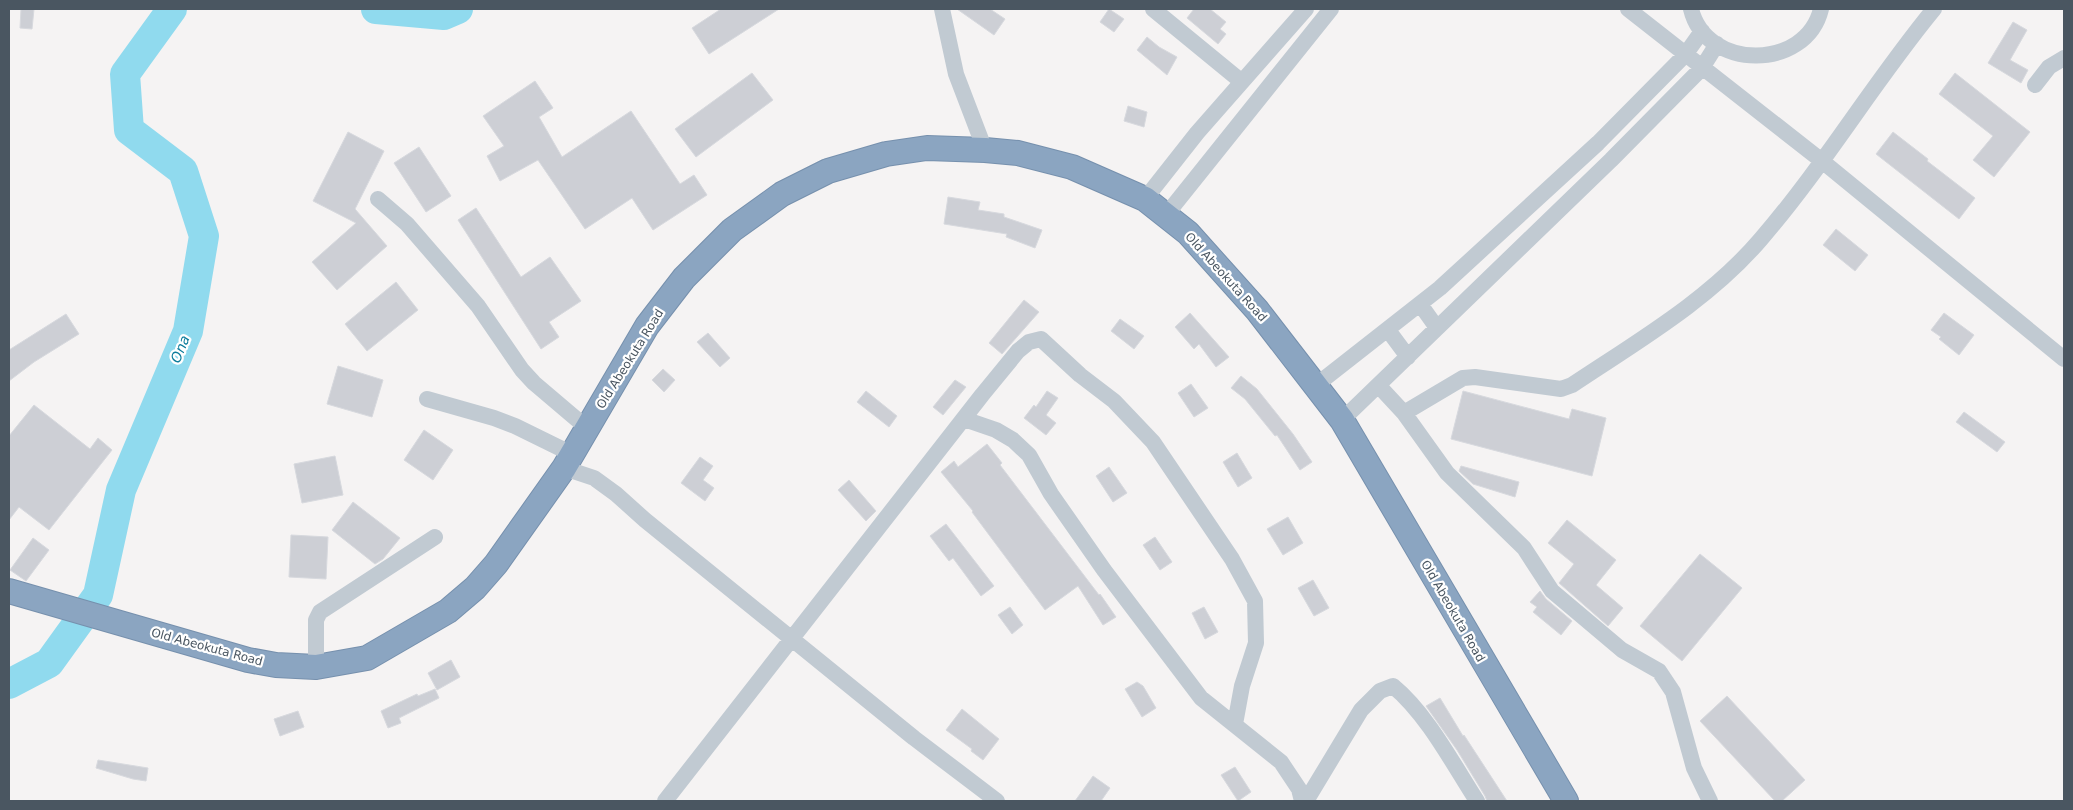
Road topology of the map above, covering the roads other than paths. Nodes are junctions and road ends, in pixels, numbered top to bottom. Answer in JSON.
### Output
{"nodes":[{"id":1,"x":942,"y":9,"type":"edge"},
{"id":2,"x":1154,"y":9,"type":"edge"},
{"id":3,"x":1306,"y":9,"type":"edge"},
{"id":4,"x":1332,"y":9,"type":"edge"},
{"id":5,"x":1628,"y":9,"type":"edge"},
{"id":6,"x":1691,"y":9,"type":"edge"},
{"id":7,"x":1821,"y":9,"type":"edge"},
{"id":8,"x":1934,"y":9,"type":"edge"},
{"id":9,"x":1702,"y":31,"type":"junction"},
{"id":10,"x":1717,"y":44,"type":"junction"},
{"id":11,"x":1685,"y":55,"type":"junction"},
{"id":12,"x":2064,"y":58,"type":"edge"},
{"id":13,"x":1702,"y":68,"type":"junction"},
{"id":14,"x":1242,"y":82,"type":"junction"},
{"id":15,"x":2035,"y":84,"type":"dead end"},
{"id":16,"x":985,"y":150,"type":"junction"},
{"id":17,"x":1822,"y":161,"type":"junction"},
{"id":18,"x":378,"y":199,"type":"dead end"},
{"id":19,"x":1145,"y":199,"type":"junction"},
{"id":20,"x":1166,"y":215,"type":"junction"},
{"id":21,"x":1420,"y":304,"type":"junction"},
{"id":22,"x":1438,"y":328,"type":"junction"},
{"id":23,"x":1388,"y":330,"type":"junction"},
{"id":24,"x":1408,"y":357,"type":"junction"},
{"id":25,"x":2064,"y":359,"type":"edge"},
{"id":26,"x":1378,"y":385,"type":"junction"},
{"id":27,"x":1315,"y":386,"type":"junction"},
{"id":28,"x":427,"y":398,"type":"dead end"},
{"id":29,"x":1404,"y":413,"type":"junction"},
{"id":30,"x":964,"y":420,"type":"junction"},
{"id":31,"x":1342,"y":420,"type":"junction"},
{"id":32,"x":587,"y":428,"type":"junction"},
{"id":33,"x":568,"y":461,"type":"junction"},
{"id":34,"x":435,"y":537,"type":"dead end"},
{"id":35,"x":9,"y":591,"type":"edge"},
{"id":36,"x":793,"y":639,"type":"junction"},
{"id":37,"x":316,"y":667,"type":"junction"},
{"id":38,"x":1235,"y":724,"type":"junction"},
{"id":39,"x":665,"y":801,"type":"edge"},
{"id":40,"x":997,"y":801,"type":"edge"},
{"id":41,"x":1302,"y":801,"type":"edge"},
{"id":42,"x":1306,"y":801,"type":"edge"},
{"id":43,"x":1477,"y":801,"type":"edge"},
{"id":44,"x":1566,"y":801,"type":"edge"},
{"id":45,"x":1710,"y":801,"type":"edge"}],
"edges":[{"from":1,"to":16,"type":"street"},
{"from":2,"to":14,"type":"street"},
{"from":3,"to":14,"type":"street"},
{"from":4,"to":20,"type":"street"},
{"from":5,"to":11,"type":"street"},
{"from":6,"to":9,"type":"street"},
{"from":7,"to":10,"type":"street"},
{"from":8,"to":17,"type":"street"},
{"from":9,"to":10,"type":"street"},
{"from":9,"to":11,"type":"street"},
{"from":10,"to":13,"type":"street"},
{"from":11,"to":13,"type":"street"},
{"from":11,"to":21,"type":"street"},
{"from":12,"to":15,"type":"street"},
{"from":13,"to":17,"type":"street"},
{"from":13,"to":22,"type":"street"},
{"from":14,"to":19,"type":"street"},
{"from":16,"to":19,"type":"highway","name":"Old Abeokuta Road"},
{"from":16,"to":32,"type":"highway","name":"Old Abeokuta Road"},
{"from":17,"to":25,"type":"street"},
{"from":17,"to":29,"type":"street"},
{"from":18,"to":32,"type":"street"},
{"from":19,"to":20,"type":"highway","name":"Old Abeokuta Road"},
{"from":20,"to":27,"type":"highway","name":"Old Abeokuta Road"},
{"from":21,"to":22,"type":"street"},
{"from":21,"to":23,"type":"street"},
{"from":22,"to":24,"type":"street"},
{"from":23,"to":24,"type":"street"},
{"from":23,"to":27,"type":"street"},
{"from":24,"to":26,"type":"street"},
{"from":26,"to":29,"type":"street"},
{"from":26,"to":31,"type":"street"},
{"from":27,"to":31,"type":"highway","name":"Old Abeokuta Road"},
{"from":28,"to":33,"type":"street"},
{"from":29,"to":45,"type":"street"},
{"from":30,"to":36,"type":"street"},
{"from":30,"to":38,"type":"street"},
{"from":30,"to":38,"type":"street"},
{"from":31,"to":44,"type":"highway","name":"Old Abeokuta Road"},
{"from":32,"to":33,"type":"highway","name":"Old Abeokuta Road"},
{"from":33,"to":36,"type":"street"},
{"from":33,"to":37,"type":"highway","name":"Old Abeokuta Road"},
{"from":34,"to":37,"type":"street"},
{"from":35,"to":37,"type":"highway","name":"Old Abeokuta Road"},
{"from":36,"to":39,"type":"street"},
{"from":36,"to":40,"type":"street"},
{"from":38,"to":41,"type":"street"},
{"from":42,"to":43,"type":"street"}]}
